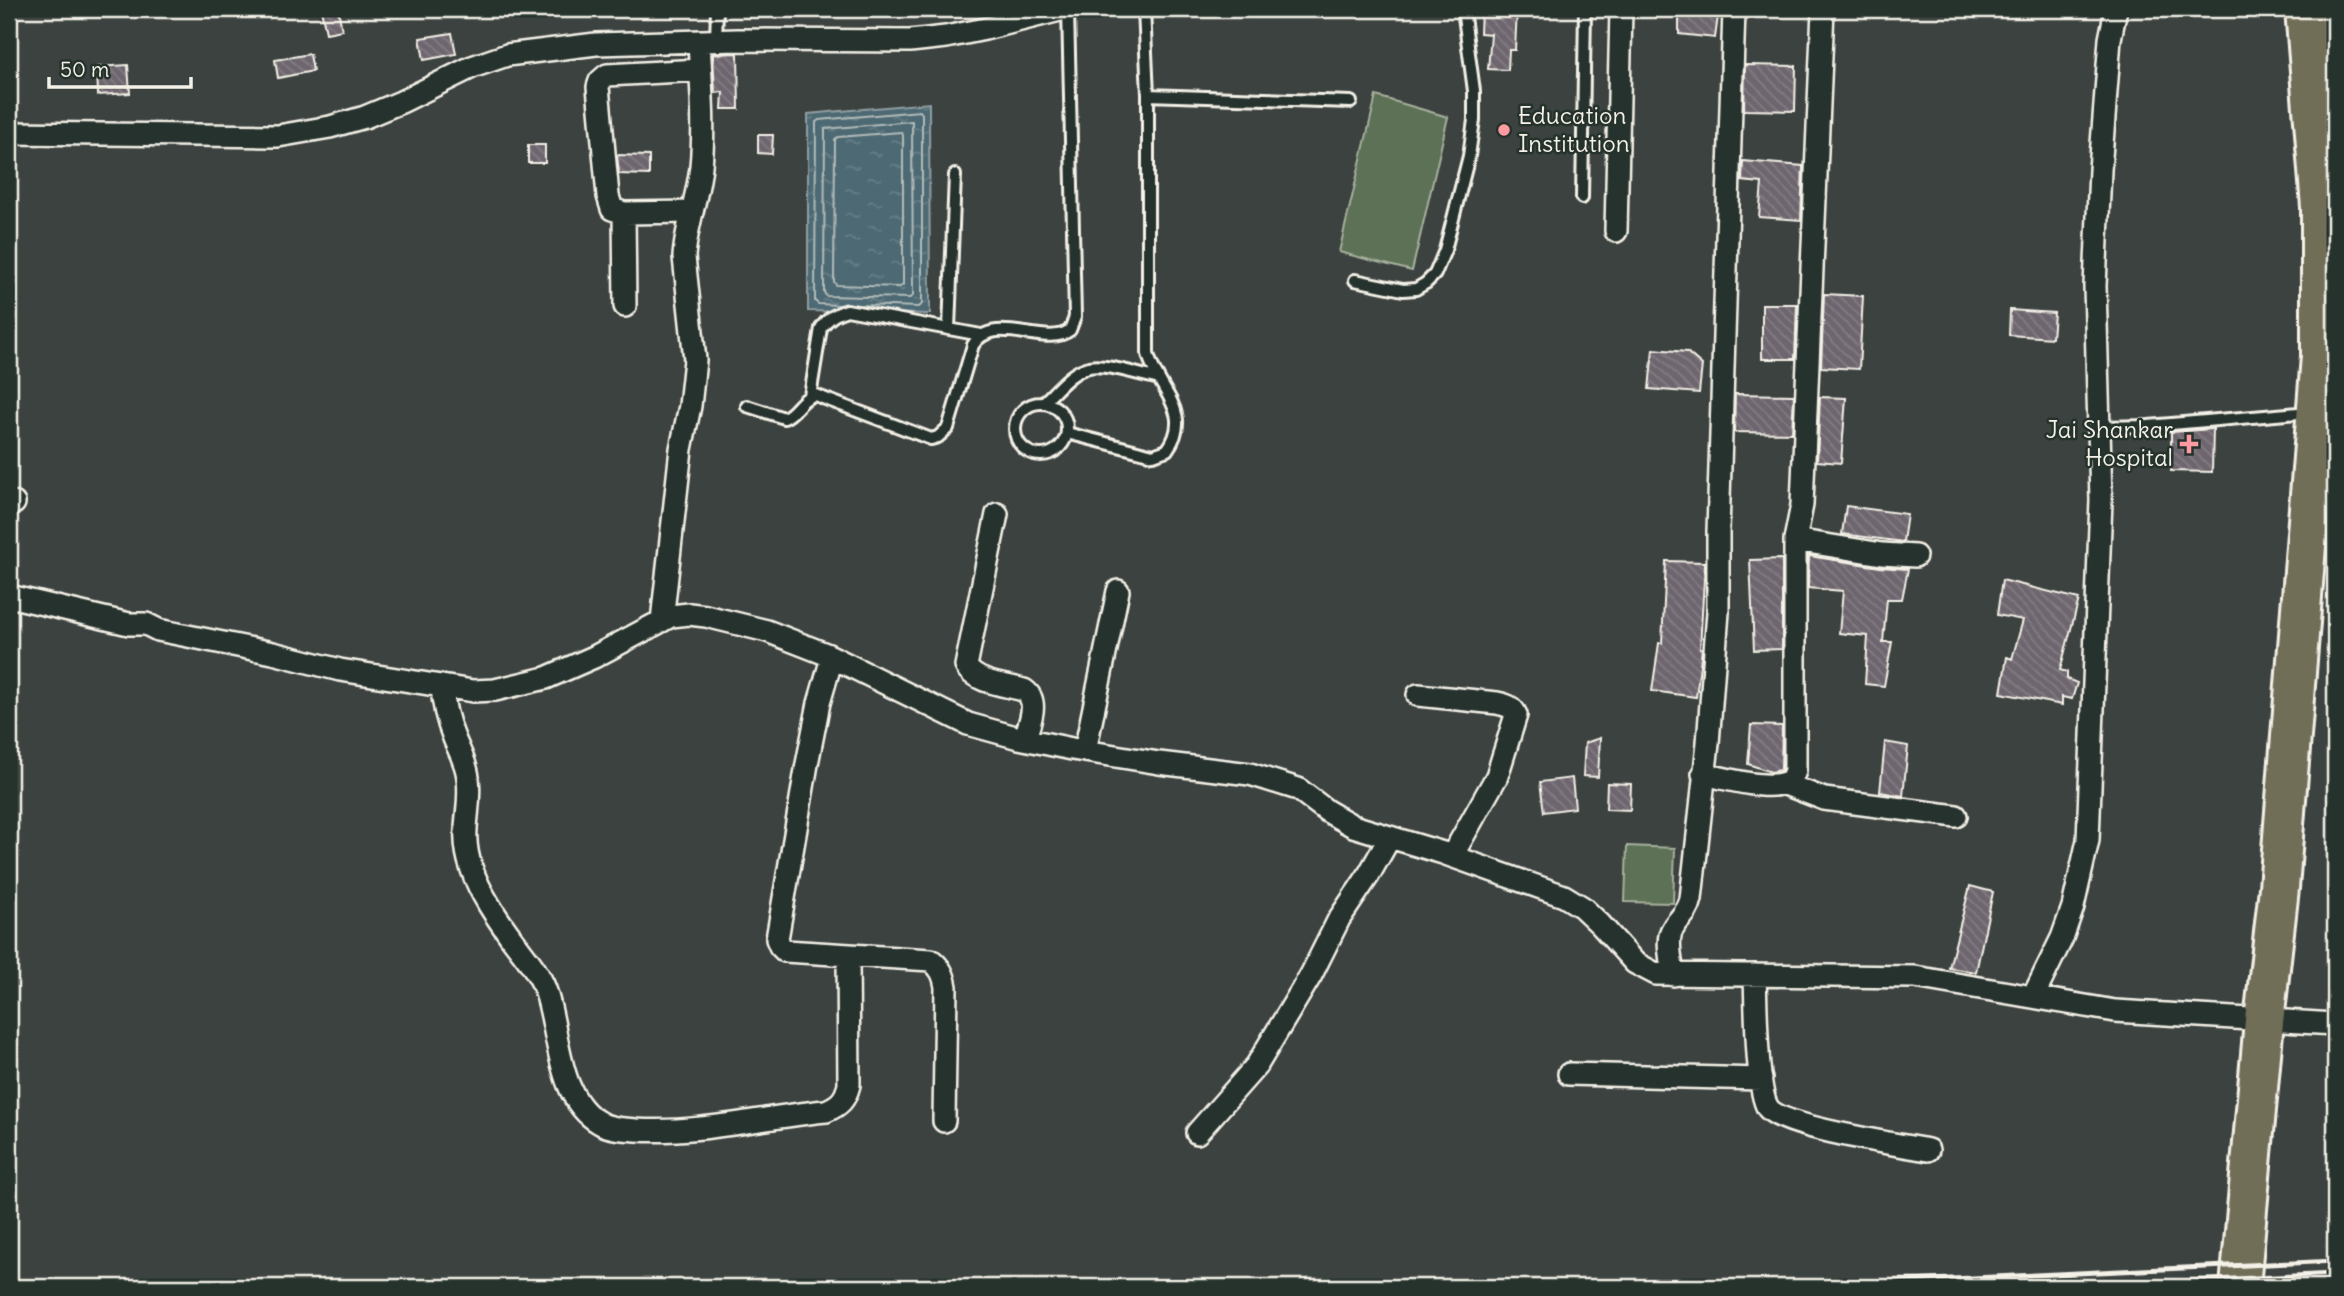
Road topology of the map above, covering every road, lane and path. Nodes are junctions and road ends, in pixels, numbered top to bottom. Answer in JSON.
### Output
{"nodes":[{"id":1,"x":717,"y":9,"type":"edge"},
{"id":2,"x":1066,"y":9,"type":"edge"},
{"id":3,"x":1144,"y":9,"type":"edge"},
{"id":4,"x":1463,"y":9,"type":"edge"},
{"id":5,"x":1585,"y":9,"type":"edge"},
{"id":6,"x":1621,"y":9,"type":"edge"},
{"id":7,"x":1734,"y":9,"type":"edge"},
{"id":8,"x":1823,"y":9,"type":"edge"},
{"id":9,"x":2116,"y":9,"type":"edge"},
{"id":10,"x":2305,"y":9,"type":"edge"},
{"id":11,"x":708,"y":41,"type":"junction"},
{"id":12,"x":700,"y":70,"type":"junction"},
{"id":13,"x":1148,"y":95,"type":"junction"},
{"id":14,"x":1350,"y":103,"type":"dead end"},
{"id":15,"x":9,"y":132,"type":"edge"},
{"id":16,"x":955,"y":175,"type":"dead end"},
{"id":17,"x":1582,"y":198,"type":"dead end"},
{"id":18,"x":692,"y":212,"type":"junction"},
{"id":19,"x":624,"y":213,"type":"junction"},
{"id":20,"x":1616,"y":231,"type":"dead end"},
{"id":21,"x":1355,"y":280,"type":"dead end"},
{"id":22,"x":625,"y":306,"type":"dead end"},
{"id":23,"x":949,"y":330,"type":"junction"},
{"id":24,"x":981,"y":335,"type":"junction"},
{"id":25,"x":1156,"y":378,"type":"junction"},
{"id":26,"x":810,"y":396,"type":"junction"},
{"id":27,"x":1044,"y":402,"type":"junction"},
{"id":28,"x":747,"y":406,"type":"dead end"},
{"id":29,"x":2317,"y":411,"type":"junction"},
{"id":30,"x":2100,"y":427,"type":"junction"},
{"id":31,"x":1067,"y":433,"type":"junction"},
{"id":32,"x":997,"y":514,"type":"dead end"},
{"id":33,"x":1795,"y":540,"type":"junction"},
{"id":34,"x":1915,"y":556,"type":"dead end"},
{"id":35,"x":1118,"y":591,"type":"dead end"},
{"id":36,"x":9,"y":596,"type":"edge"},
{"id":37,"x":662,"y":621,"type":"junction"},
{"id":38,"x":832,"y":658,"type":"junction"},
{"id":39,"x":443,"y":686,"type":"junction"},
{"id":40,"x":1418,"y":695,"type":"dead end"},
{"id":41,"x":1025,"y":739,"type":"junction"},
{"id":42,"x":1085,"y":751,"type":"junction"},
{"id":43,"x":1703,"y":774,"type":"junction"},
{"id":44,"x":1785,"y":784,"type":"junction"},
{"id":45,"x":1956,"y":816,"type":"dead end"},
{"id":46,"x":1390,"y":837,"type":"junction"},
{"id":47,"x":1452,"y":856,"type":"junction"},
{"id":48,"x":848,"y":956,"type":"junction"},
{"id":49,"x":1673,"y":975,"type":"junction"},
{"id":50,"x":1755,"y":975,"type":"junction"},
{"id":51,"x":2033,"y":997,"type":"junction"},
{"id":52,"x":2264,"y":1021,"type":"junction"},
{"id":53,"x":2335,"y":1024,"type":"edge"},
{"id":54,"x":1569,"y":1074,"type":"dead end"},
{"id":55,"x":1761,"y":1079,"type":"junction"},
{"id":56,"x":944,"y":1121,"type":"dead end"},
{"id":57,"x":1197,"y":1133,"type":"dead end"},
{"id":58,"x":1928,"y":1150,"type":"dead end"},
{"id":59,"x":2240,"y":1287,"type":"edge"}],
"edges":[{"from":1,"to":11,"type":"lane"},
{"from":2,"to":11,"type":"street"},
{"from":2,"to":24,"type":"lane"},
{"from":3,"to":13,"type":"lane"},
{"from":4,"to":21,"type":"lane"},
{"from":5,"to":17,"type":"lane"},
{"from":6,"to":20,"type":"street"},
{"from":7,"to":43,"type":"street"},
{"from":8,"to":33,"type":"street"},
{"from":9,"to":30,"type":"street"},
{"from":10,"to":29,"type":"highway"},
{"from":11,"to":12,"type":"street"},
{"from":11,"to":15,"type":"street"},
{"from":12,"to":18,"type":"street"},
{"from":12,"to":19,"type":"street"},
{"from":13,"to":14,"type":"lane"},
{"from":13,"to":25,"type":"lane"},
{"from":16,"to":23,"type":"lane"},
{"from":18,"to":19,"type":"street"},
{"from":18,"to":37,"type":"street"},
{"from":19,"to":22,"type":"street"},
{"from":23,"to":24,"type":"lane"},
{"from":23,"to":26,"type":"lane"},
{"from":24,"to":26,"type":"lane"},
{"from":25,"to":27,"type":"lane"},
{"from":25,"to":31,"type":"lane"},
{"from":26,"to":28,"type":"lane"},
{"from":27,"to":31,"type":"lane"},
{"from":27,"to":31,"type":"lane"},
{"from":29,"to":30,"type":"lane"},
{"from":29,"to":52,"type":"highway"},
{"from":30,"to":51,"type":"street"},
{"from":32,"to":41,"type":"street"},
{"from":33,"to":34,"type":"street"},
{"from":33,"to":44,"type":"street"},
{"from":35,"to":42,"type":"street"},
{"from":36,"to":39,"type":"street"},
{"from":37,"to":38,"type":"street"},
{"from":37,"to":39,"type":"street"},
{"from":38,"to":41,"type":"street"},
{"from":38,"to":48,"type":"street"},
{"from":39,"to":48,"type":"street"},
{"from":40,"to":47,"type":"street"},
{"from":41,"to":42,"type":"street"},
{"from":42,"to":46,"type":"street"},
{"from":43,"to":44,"type":"street"},
{"from":43,"to":49,"type":"street"},
{"from":44,"to":45,"type":"street"},
{"from":46,"to":47,"type":"street"},
{"from":46,"to":57,"type":"street"},
{"from":47,"to":49,"type":"street"},
{"from":48,"to":56,"type":"street"},
{"from":49,"to":50,"type":"street"},
{"from":50,"to":51,"type":"street"},
{"from":50,"to":55,"type":"street"},
{"from":51,"to":52,"type":"street"},
{"from":52,"to":53,"type":"street"},
{"from":52,"to":59,"type":"highway"},
{"from":54,"to":55,"type":"street"},
{"from":55,"to":58,"type":"street"}]}
